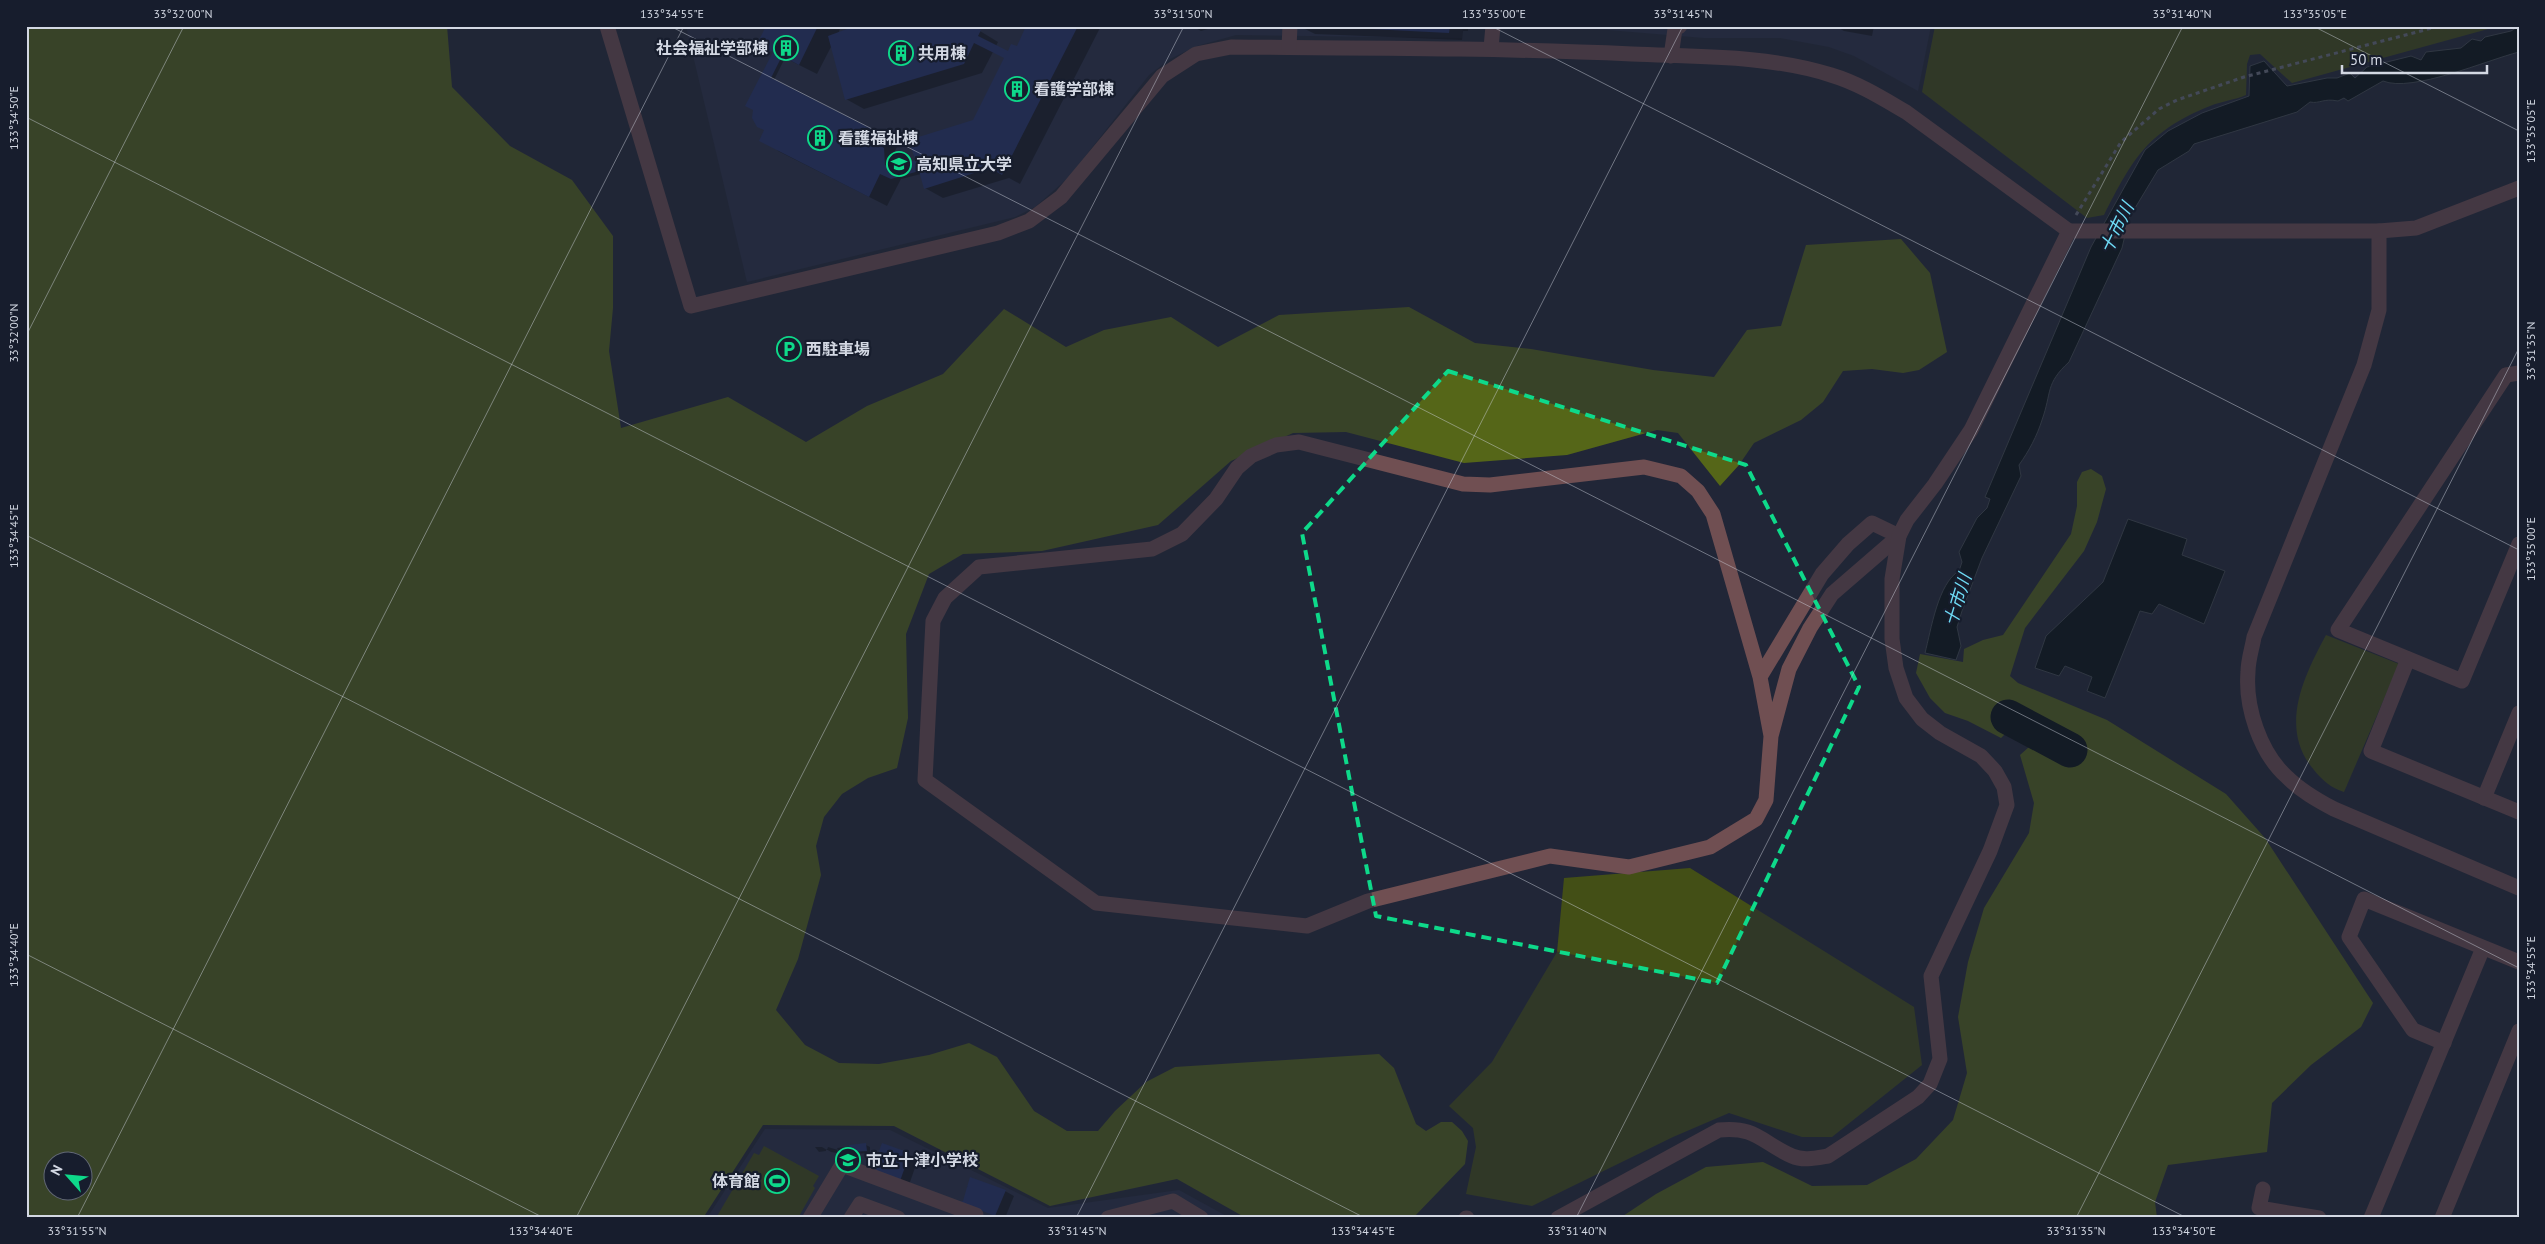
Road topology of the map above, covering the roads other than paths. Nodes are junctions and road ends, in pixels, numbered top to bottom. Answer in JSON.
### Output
{"nodes":[{"id":1,"x":607,"y":26,"type":"edge"},
{"id":2,"x":1290,"y":26,"type":"edge"},
{"id":3,"x":1493,"y":26,"type":"edge"},
{"id":4,"x":1680,"y":26,"type":"edge"},
{"id":5,"x":1288,"y":47,"type":"junction"},
{"id":6,"x":1491,"y":48,"type":"junction"},
{"id":7,"x":1670,"y":56,"type":"junction"},
{"id":8,"x":2519,"y":188,"type":"edge"},
{"id":9,"x":2076,"y":231,"type":"junction"},
{"id":10,"x":2379,"y":231,"type":"junction"},
{"id":11,"x":2515,"y":376,"type":"edge"},
{"id":12,"x":1899,"y":536,"type":"junction"},
{"id":13,"x":2519,"y":544,"type":"edge"},
{"id":14,"x":2408,"y":659,"type":"junction"},
{"id":15,"x":1760,"y":677,"type":"junction"},
{"id":16,"x":2519,"y":713,"type":"edge"},
{"id":17,"x":1771,"y":736,"type":"junction"},
{"id":18,"x":2484,"y":798,"type":"junction"},
{"id":19,"x":2519,"y":812,"type":"edge"},
{"id":20,"x":2519,"y":888,"type":"edge"},
{"id":21,"x":2483,"y":948,"type":"junction"},
{"id":22,"x":2519,"y":962,"type":"edge"},
{"id":23,"x":2519,"y":1031,"type":"edge"},
{"id":24,"x":2444,"y":1044,"type":"junction"},
{"id":25,"x":2263,"y":1189,"type":"dead end"},
{"id":26,"x":810,"y":1218,"type":"edge"},
{"id":27,"x":851,"y":1218,"type":"edge"},
{"id":28,"x":898,"y":1218,"type":"edge"},
{"id":29,"x":976,"y":1218,"type":"edge"},
{"id":30,"x":1108,"y":1218,"type":"edge"},
{"id":31,"x":1201,"y":1218,"type":"edge"},
{"id":32,"x":1558,"y":1218,"type":"edge"},
{"id":33,"x":2319,"y":1218,"type":"edge"},
{"id":34,"x":2371,"y":1218,"type":"edge"},
{"id":35,"x":2442,"y":1218,"type":"edge"}],
"edges":[{"from":1,"to":5,"type":"street"},
{"from":2,"to":5,"type":"street"},
{"from":3,"to":6,"type":"street"},
{"from":4,"to":7,"type":"street"},
{"from":5,"to":6,"type":"street"},
{"from":6,"to":7,"type":"street"},
{"from":7,"to":9,"type":"street"},
{"from":8,"to":10,"type":"street"},
{"from":9,"to":10,"type":"street"},
{"from":9,"to":12,"type":"street"},
{"from":10,"to":20,"type":"street"},
{"from":11,"to":14,"type":"street"},
{"from":12,"to":15,"type":"street"},
{"from":12,"to":17,"type":"street"},
{"from":12,"to":32,"type":"street"},
{"from":13,"to":14,"type":"street"},
{"from":14,"to":18,"type":"street"},
{"from":15,"to":17,"type":"street"},
{"from":15,"to":17,"type":"street"},
{"from":16,"to":18,"type":"street"},
{"from":18,"to":19,"type":"street"},
{"from":21,"to":22,"type":"street"},
{"from":21,"to":24,"type":"street"},
{"from":21,"to":24,"type":"street"},
{"from":23,"to":35,"type":"street"},
{"from":24,"to":34,"type":"street"},
{"from":25,"to":33,"type":"street"},
{"from":26,"to":29,"type":"street"},
{"from":27,"to":28,"type":"street"},
{"from":30,"to":31,"type":"street"}]}
